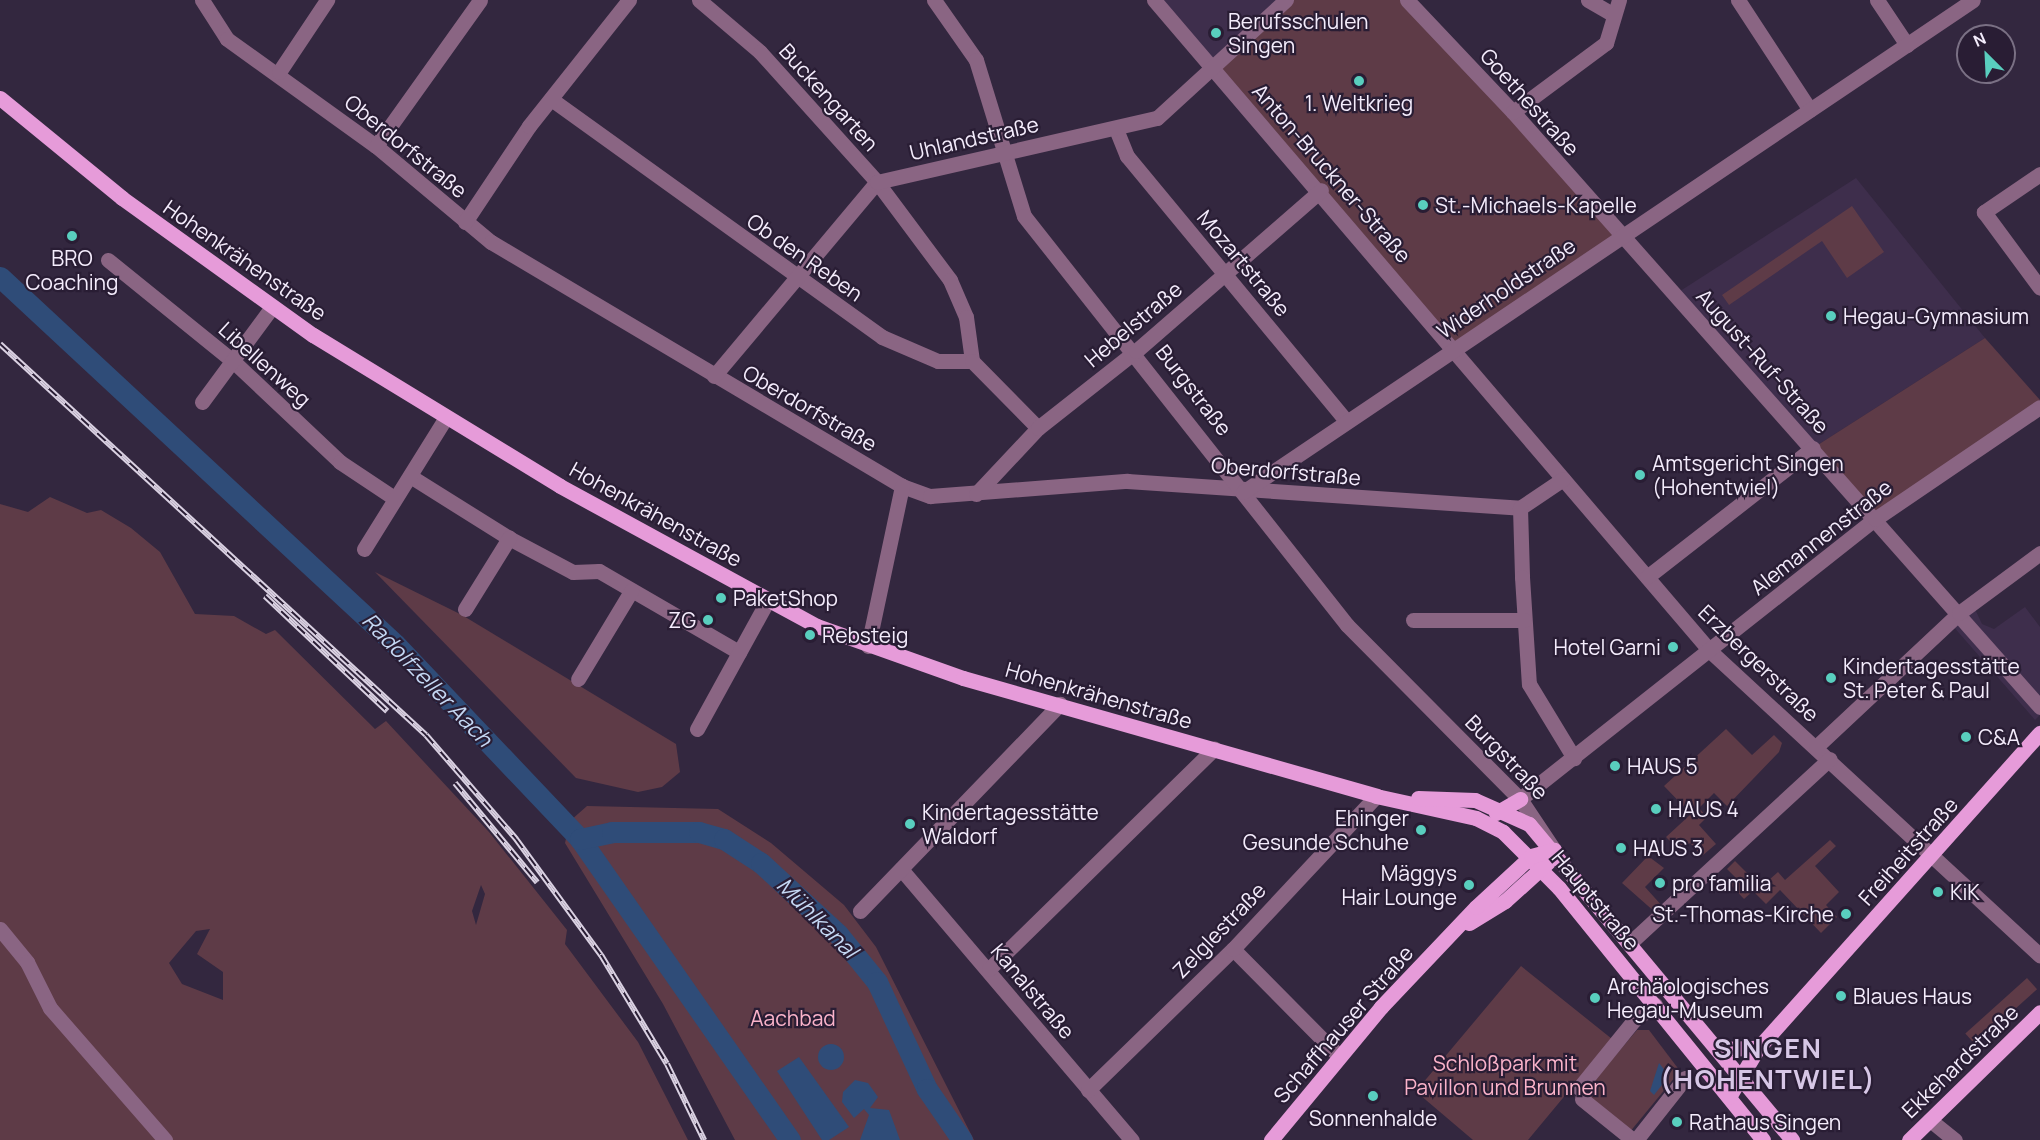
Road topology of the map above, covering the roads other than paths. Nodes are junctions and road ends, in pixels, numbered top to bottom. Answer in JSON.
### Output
{"nodes":[{"id":1,"x":202,"y":0,"type":"edge"},
{"id":2,"x":327,"y":0,"type":"edge"},
{"id":3,"x":480,"y":0,"type":"edge"},
{"id":4,"x":629,"y":0,"type":"edge"},
{"id":5,"x":699,"y":0,"type":"edge"},
{"id":6,"x":934,"y":0,"type":"edge"},
{"id":7,"x":1154,"y":0,"type":"edge"},
{"id":8,"x":1286,"y":0,"type":"edge"},
{"id":9,"x":1407,"y":0,"type":"edge"},
{"id":10,"x":1588,"y":0,"type":"edge"},
{"id":11,"x":1738,"y":0,"type":"edge"},
{"id":12,"x":1877,"y":0,"type":"edge"},
{"id":13,"x":1972,"y":0,"type":"edge"},
{"id":14,"x":1615,"y":7,"type":"edge"},
{"id":15,"x":1907,"y":45,"type":"junction"},
{"id":16,"x":1211,"y":66,"type":"junction"},
{"id":17,"x":279,"y":72,"type":"junction"},
{"id":18,"x":0,"y":98,"type":"edge"},
{"id":19,"x":551,"y":99,"type":"junction"},
{"id":20,"x":1810,"y":110,"type":"junction"},
{"id":21,"x":1513,"y":112,"type":"junction"},
{"id":22,"x":1116,"y":129,"type":"junction"},
{"id":23,"x":376,"y":146,"type":"junction"},
{"id":24,"x":1003,"y":152,"type":"junction"},
{"id":25,"x":2040,"y":174,"type":"edge"},
{"id":26,"x":877,"y":182,"type":"junction"},
{"id":27,"x":1321,"y":190,"type":"junction"},
{"id":28,"x":465,"y":222,"type":"junction"},
{"id":29,"x":1620,"y":233,"type":"junction"},
{"id":30,"x":108,"y":260,"type":"dead end"},
{"id":31,"x":1226,"y":273,"type":"junction"},
{"id":32,"x":795,"y":277,"type":"junction"},
{"id":33,"x":2040,"y":288,"type":"edge"},
{"id":34,"x":272,"y":307,"type":"junction"},
{"id":35,"x":1454,"y":347,"type":"junction"},
{"id":36,"x":1136,"y":351,"type":"junction"},
{"id":37,"x":972,"y":361,"type":"junction"},
{"id":38,"x":234,"y":362,"type":"junction"},
{"id":39,"x":714,"y":376,"type":"junction"},
{"id":40,"x":202,"y":402,"type":"dead end"},
{"id":41,"x":2040,"y":406,"type":"edge"},
{"id":42,"x":445,"y":419,"type":"junction"},
{"id":43,"x":1346,"y":421,"type":"junction"},
{"id":44,"x":1038,"y":428,"type":"junction"},
{"id":45,"x":1813,"y":448,"type":"junction"},
{"id":46,"x":410,"y":476,"type":"junction"},
{"id":47,"x":1563,"y":479,"type":"junction"},
{"id":48,"x":902,"y":486,"type":"junction"},
{"id":49,"x":1243,"y":492,"type":"junction"},
{"id":50,"x":976,"y":494,"type":"junction"},
{"id":51,"x":394,"y":498,"type":"junction"},
{"id":52,"x":1520,"y":508,"type":"junction"},
{"id":53,"x":1875,"y":519,"type":"junction"},
{"id":54,"x":509,"y":538,"type":"junction"},
{"id":55,"x":364,"y":549,"type":"dead end"},
{"id":56,"x":2040,"y":553,"type":"edge"},
{"id":57,"x":1647,"y":577,"type":"junction"},
{"id":58,"x":632,"y":591,"type":"junction"},
{"id":59,"x":768,"y":600,"type":"junction"},
{"id":60,"x":465,"y":609,"type":"dead end"},
{"id":61,"x":1959,"y":613,"type":"junction"},
{"id":62,"x":1413,"y":620,"type":"dead end"},
{"id":63,"x":1524,"y":620,"type":"junction"},
{"id":64,"x":868,"y":646,"type":"junction"},
{"id":65,"x":1710,"y":651,"type":"junction"},
{"id":66,"x":739,"y":652,"type":"junction"},
{"id":67,"x":578,"y":679,"type":"dead end"},
{"id":68,"x":1060,"y":704,"type":"junction"},
{"id":69,"x":2040,"y":707,"type":"edge"},
{"id":70,"x":697,"y":729,"type":"dead end"},
{"id":71,"x":2040,"y":733,"type":"edge"},
{"id":72,"x":1816,"y":747,"type":"junction"},
{"id":73,"x":1214,"y":749,"type":"junction"},
{"id":74,"x":1574,"y":758,"type":"junction"},
{"id":75,"x":1829,"y":759,"type":"junction"},
{"id":76,"x":1376,"y":796,"type":"junction"},
{"id":77,"x":1520,"y":799,"type":"junction"},
{"id":78,"x":1504,"y":809,"type":"junction"},
{"id":79,"x":1476,"y":818,"type":"junction"},
{"id":80,"x":1554,"y":850,"type":"junction"},
{"id":81,"x":1531,"y":856,"type":"junction"},
{"id":82,"x":1932,"y":857,"type":"junction"},
{"id":83,"x":901,"y":869,"type":"junction"},
{"id":84,"x":1543,"y":870,"type":"junction"},
{"id":85,"x":860,"y":911,"type":"dead end"},
{"id":86,"x":0,"y":929,"type":"edge"},
{"id":87,"x":1449,"y":937,"type":"junction"},
{"id":88,"x":1631,"y":942,"type":"junction"},
{"id":89,"x":1233,"y":949,"type":"junction"},
{"id":90,"x":2040,"y":956,"type":"edge"},
{"id":91,"x":989,"y":969,"type":"junction"},
{"id":92,"x":1655,"y":1005,"type":"junction"},
{"id":93,"x":2040,"y":1012,"type":"edge"},
{"id":94,"x":1758,"y":1048,"type":"junction"},
{"id":95,"x":1720,"y":1049,"type":"junction"},
{"id":96,"x":1339,"y":1056,"type":"junction"},
{"id":97,"x":1740,"y":1075,"type":"junction"},
{"id":98,"x":1685,"y":1078,"type":"dead end"},
{"id":99,"x":1088,"y":1090,"type":"junction"},
{"id":100,"x":1729,"y":1097,"type":"junction"},
{"id":101,"x":1930,"y":1120,"type":"junction"},
{"id":102,"x":1279,"y":1137,"type":"edge"},
{"id":103,"x":165,"y":1140,"type":"edge"},
{"id":104,"x":1132,"y":1140,"type":"edge"},
{"id":105,"x":1634,"y":1140,"type":"edge"},
{"id":106,"x":1763,"y":1140,"type":"edge"},
{"id":107,"x":1792,"y":1140,"type":"edge"},
{"id":108,"x":1909,"y":1140,"type":"edge"},
{"id":109,"x":1955,"y":1140,"type":"edge"}],
"edges":[{"from":1,"to":17,"type":"street","name":"Oberdorfstraße"},
{"from":2,"to":17,"type":"street"},
{"from":3,"to":23,"type":"street"},
{"from":4,"to":19,"type":"street"},
{"from":5,"to":26,"type":"street","name":"Buckengarten"},
{"from":6,"to":24,"type":"street","name":"Burgstraße"},
{"from":7,"to":16,"type":"street","name":"Anton-Bruckner-Straße"},
{"from":8,"to":16,"type":"street","name":"Uhlandstraße"},
{"from":9,"to":21,"type":"street","name":"Goethestraße"},
{"from":10,"to":14,"type":"street"},
{"from":11,"to":20,"type":"street"},
{"from":12,"to":15,"type":"street"},
{"from":13,"to":15,"type":"street","name":"Widerholdstraße"},
{"from":14,"to":21,"type":"street"},
{"from":15,"to":20,"type":"street","name":"Widerholdstraße"},
{"from":16,"to":22,"type":"street","name":"Uhlandstraße"},
{"from":16,"to":27,"type":"street","name":"Anton-Bruckner-Straße"},
{"from":17,"to":23,"type":"street","name":"Oberdorfstraße"},
{"from":18,"to":34,"type":"main road","name":"Hohenkrähenstraße"},
{"from":19,"to":28,"type":"street"},
{"from":19,"to":32,"type":"street","name":"Ob den Reben"},
{"from":20,"to":29,"type":"street","name":"Widerholdstraße"},
{"from":21,"to":29,"type":"street","name":"Goethestraße"},
{"from":22,"to":24,"type":"street","name":"Uhlandstraße"},
{"from":22,"to":31,"type":"street","name":"Mozartstraße"},
{"from":23,"to":28,"type":"street","name":"Oberdorfstraße"},
{"from":24,"to":26,"type":"street","name":"Uhlandstraße"},
{"from":24,"to":36,"type":"street","name":"Burgstraße"},
{"from":25,"to":33,"type":"street"},
{"from":26,"to":32,"type":"street"},
{"from":26,"to":37,"type":"street","name":"Buckengarten"},
{"from":27,"to":31,"type":"street","name":"Hebelstraße"},
{"from":27,"to":35,"type":"street","name":"Anton-Bruckner-Straße"},
{"from":28,"to":39,"type":"street","name":"Oberdorfstraße"},
{"from":29,"to":35,"type":"street","name":"Widerholdstraße"},
{"from":29,"to":45,"type":"street","name":"August-Ruf-Straße"},
{"from":30,"to":38,"type":"street","name":"Libellenweg"},
{"from":31,"to":36,"type":"street","name":"Hebelstraße"},
{"from":31,"to":43,"type":"street","name":"Mozartstraße"},
{"from":32,"to":37,"type":"street","name":"Ob den Reben"},
{"from":32,"to":39,"type":"street"},
{"from":34,"to":38,"type":"street"},
{"from":34,"to":42,"type":"main road","name":"Hohenkrähenstraße"},
{"from":35,"to":43,"type":"street","name":"Widerholdstraße"},
{"from":35,"to":47,"type":"street","name":"Erzbergerstraße"},
{"from":36,"to":44,"type":"street","name":"Hebelstraße"},
{"from":36,"to":49,"type":"street","name":"Burgstraße"},
{"from":37,"to":44,"type":"street"},
{"from":38,"to":40,"type":"street"},
{"from":38,"to":51,"type":"street","name":"Libellenweg"},
{"from":39,"to":48,"type":"street","name":"Oberdorfstraße"},
{"from":41,"to":53,"type":"street","name":"Alemannenstraße"},
{"from":42,"to":46,"type":"street"},
{"from":42,"to":59,"type":"main road","name":"Hohenkrähenstraße"},
{"from":43,"to":49,"type":"street","name":"Widerholdstraße"},
{"from":44,"to":50,"type":"street","name":"Hebelstraße"},
{"from":45,"to":53,"type":"street","name":"August-Ruf-Straße"},
{"from":45,"to":57,"type":"street"},
{"from":46,"to":51,"type":"street"},
{"from":46,"to":54,"type":"street"},
{"from":47,"to":52,"type":"street"},
{"from":47,"to":57,"type":"street","name":"Erzbergerstraße"},
{"from":48,"to":50,"type":"street","name":"Oberdorfstraße"},
{"from":48,"to":64,"type":"street"},
{"from":49,"to":50,"type":"street","name":"Oberdorfstraße"},
{"from":49,"to":52,"type":"street","name":"Oberdorfstraße"},
{"from":49,"to":77,"type":"street","name":"Burgstraße"},
{"from":51,"to":55,"type":"street"},
{"from":52,"to":63,"type":"street"},
{"from":53,"to":61,"type":"street","name":"August-Ruf-Straße"},
{"from":53,"to":65,"type":"street","name":"Alemannenstraße"},
{"from":54,"to":58,"type":"street"},
{"from":54,"to":60,"type":"street"},
{"from":56,"to":61,"type":"street"},
{"from":57,"to":65,"type":"street","name":"Erzbergerstraße"},
{"from":58,"to":66,"type":"street"},
{"from":58,"to":67,"type":"street"},
{"from":59,"to":64,"type":"main road","name":"Hohenkrähenstraße"},
{"from":59,"to":66,"type":"street"},
{"from":61,"to":69,"type":"street","name":"August-Ruf-Straße"},
{"from":61,"to":72,"type":"street"},
{"from":62,"to":63,"type":"street"},
{"from":63,"to":74,"type":"street"},
{"from":64,"to":68,"type":"main road","name":"Hohenkrähenstraße"},
{"from":65,"to":72,"type":"street","name":"Erzbergerstraße"},
{"from":65,"to":74,"type":"street","name":"Alemannenstraße"},
{"from":66,"to":70,"type":"street"},
{"from":68,"to":73,"type":"main road","name":"Hohenkrähenstraße"},
{"from":68,"to":83,"type":"street"},
{"from":71,"to":82,"type":"main road","name":"Freiheitstraße"},
{"from":72,"to":75,"type":"street","name":"Erzbergerstraße"},
{"from":73,"to":76,"type":"main road","name":"Hohenkrähenstraße"},
{"from":73,"to":91,"type":"street"},
{"from":74,"to":77,"type":"street","name":"Alemannenstraße"},
{"from":75,"to":82,"type":"street","name":"Erzbergerstraße"},
{"from":75,"to":88,"type":"street"},
{"from":76,"to":78,"type":"main road","name":"Hohenkrähenstraße"},
{"from":76,"to":79,"type":"main road","name":"Hohenkrähenstraße"},
{"from":76,"to":89,"type":"street","name":"Zelglestraße"},
{"from":77,"to":78,"type":"main road"},
{"from":77,"to":80,"type":"street","name":"Burgstraße"},
{"from":78,"to":79,"type":"main road"},
{"from":78,"to":80,"type":"main road","name":"Hohenkrähenstraße"},
{"from":79,"to":81,"type":"main road","name":"Hohenkrähenstraße"},
{"from":80,"to":81,"type":"main road"},
{"from":80,"to":84,"type":"main road","name":"Schaffhauser Straße"},
{"from":80,"to":88,"type":"main road","name":"Hauptstraße"},
{"from":81,"to":84,"type":"main road","name":"Hauptstraße"},
{"from":81,"to":87,"type":"main road","name":"Schaffhauser Straße"},
{"from":82,"to":90,"type":"street","name":"Erzbergerstraße"},
{"from":82,"to":94,"type":"main road","name":"Freiheitstraße"},
{"from":83,"to":85,"type":"street"},
{"from":83,"to":91,"type":"street","name":"Kanalstraße"},
{"from":84,"to":87,"type":"main road","name":"Schaffhauser Straße"},
{"from":84,"to":92,"type":"main road","name":"Hauptstraße"},
{"from":86,"to":103,"type":"street"},
{"from":87,"to":96,"type":"main road","name":"Schaffhauser Straße"},
{"from":88,"to":95,"type":"main road","name":"Hauptstraße"},
{"from":89,"to":96,"type":"street"},
{"from":89,"to":99,"type":"street","name":"Zelglestraße"},
{"from":91,"to":99,"type":"street","name":"Kanalstraße"},
{"from":92,"to":100,"type":"main road","name":"Hauptstraße"},
{"from":92,"to":105,"type":"street"},
{"from":93,"to":101,"type":"main road","name":"Ekkehardstraße"},
{"from":94,"to":95,"type":"main road"},
{"from":94,"to":97,"type":"main road","name":"Freiheitstraße"},
{"from":95,"to":97,"type":"main road","name":"Hauptstraße"},
{"from":96,"to":102,"type":"main road","name":"Schaffhauser Straße"},
{"from":97,"to":100,"type":"main road","name":"Freiheitstraße"},
{"from":97,"to":107,"type":"main road","name":"Hauptstraße"},
{"from":98,"to":105,"type":"street"},
{"from":99,"to":104,"type":"street","name":"Kanalstraße"},
{"from":100,"to":106,"type":"main road","name":"Hauptstraße"},
{"from":101,"to":108,"type":"main road","name":"Ekkehardstraße"},
{"from":101,"to":109,"type":"street"}]}
